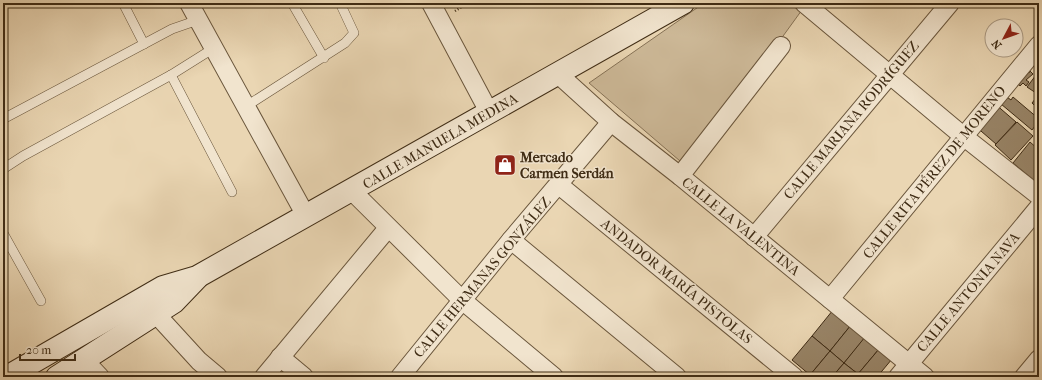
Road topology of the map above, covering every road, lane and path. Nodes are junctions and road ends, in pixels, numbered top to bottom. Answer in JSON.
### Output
{"nodes":[{"id":1,"x":123,"y":3,"type":"edge"},
{"id":2,"x":189,"y":3,"type":"edge"},
{"id":3,"x":292,"y":3,"type":"edge"},
{"id":4,"x":340,"y":3,"type":"edge"},
{"id":5,"x":431,"y":3,"type":"edge"},
{"id":6,"x":683,"y":3,"type":"edge"},
{"id":7,"x":804,"y":3,"type":"edge"},
{"id":8,"x":950,"y":3,"type":"edge"},
{"id":9,"x":198,"y":20,"type":"junction"},
{"id":10,"x":144,"y":44,"type":"junction"},
{"id":11,"x":1039,"y":45,"type":"edge"},
{"id":12,"x":781,"y":46,"type":"dead end"},
{"id":13,"x":214,"y":48,"type":"junction"},
{"id":14,"x":324,"y":58,"type":"junction"},
{"id":15,"x":558,"y":74,"type":"junction"},
{"id":16,"x":889,"y":74,"type":"junction"},
{"id":17,"x":171,"y":75,"type":"junction"},
{"id":18,"x":245,"y":107,"type":"junction"},
{"id":19,"x":489,"y":112,"type":"junction"},
{"id":20,"x":3,"y":119,"type":"edge"},
{"id":21,"x":611,"y":122,"type":"junction"},
{"id":22,"x":963,"y":136,"type":"junction"},
{"id":23,"x":3,"y":169,"type":"edge"},
{"id":24,"x":680,"y":176,"type":"junction"},
{"id":25,"x":559,"y":185,"type":"junction"},
{"id":26,"x":352,"y":191,"type":"junction"},
{"id":27,"x":232,"y":192,"type":"dead end"},
{"id":28,"x":1039,"y":196,"type":"edge"},
{"id":29,"x":1039,"y":208,"type":"edge"},
{"id":30,"x":306,"y":216,"type":"junction"},
{"id":31,"x":388,"y":228,"type":"junction"},
{"id":32,"x":3,"y":233,"type":"edge"},
{"id":33,"x":754,"y":237,"type":"junction"},
{"id":34,"x":511,"y":240,"type":"junction"},
{"id":35,"x":197,"y":277,"type":"junction"},
{"id":36,"x":830,"y":299,"type":"junction"},
{"id":37,"x":462,"y":300,"type":"junction"},
{"id":38,"x":41,"y":302,"type":"dead end"},
{"id":39,"x":156,"y":314,"type":"junction"},
{"id":40,"x":280,"y":357,"type":"junction"},
{"id":41,"x":1039,"y":359,"type":"edge"},
{"id":42,"x":84,"y":360,"type":"junction"},
{"id":43,"x":909,"y":363,"type":"junction"},
{"id":44,"x":408,"y":374,"type":"edge"},
{"id":45,"x":7,"y":377,"type":"edge"},
{"id":46,"x":57,"y":377,"type":"edge"},
{"id":47,"x":100,"y":377,"type":"edge"},
{"id":48,"x":218,"y":377,"type":"edge"},
{"id":49,"x":264,"y":377,"type":"edge"},
{"id":50,"x":304,"y":377,"type":"edge"},
{"id":51,"x":554,"y":377,"type":"edge"},
{"id":52,"x":677,"y":377,"type":"edge"},
{"id":53,"x":794,"y":377,"type":"edge"},
{"id":54,"x":898,"y":377,"type":"edge"},
{"id":55,"x":925,"y":377,"type":"edge"},
{"id":56,"x":1024,"y":377,"type":"edge"}],
"edges":[{"from":1,"to":10,"type":"lane"},
{"from":2,"to":9,"type":"street"},
{"from":3,"to":14,"type":"lane"},
{"from":4,"to":14,"type":"lane"},
{"from":5,"to":19,"type":"street"},
{"from":6,"to":15,"type":"street","name":"CALLE MANUELA MEDINA"},
{"from":7,"to":16,"type":"street"},
{"from":8,"to":16,"type":"street","name":"CALLE MARIANA RODRÍGUEZ"},
{"from":9,"to":10,"type":"lane"},
{"from":9,"to":13,"type":"street"},
{"from":10,"to":20,"type":"lane"},
{"from":11,"to":22,"type":"street","name":"CALLE RITA PÉREZ DE MORENO"},
{"from":12,"to":24,"type":"street"},
{"from":13,"to":17,"type":"lane"},
{"from":13,"to":18,"type":"street"},
{"from":14,"to":18,"type":"lane"},
{"from":15,"to":19,"type":"street","name":"CALLE MANUELA MEDINA"},
{"from":15,"to":21,"type":"street","name":"CALLE LA VALENTINA"},
{"from":16,"to":22,"type":"street"},
{"from":16,"to":33,"type":"street","name":"CALLE MARIANA RODRÍGUEZ"},
{"from":17,"to":23,"type":"lane"},
{"from":17,"to":27,"type":"lane"},
{"from":18,"to":30,"type":"street"},
{"from":19,"to":26,"type":"street","name":"CALLE MANUELA MEDINA"},
{"from":21,"to":24,"type":"street","name":"CALLE LA VALENTINA"},
{"from":21,"to":25,"type":"street","name":"CALLE HERMANAS GONZÁLEZ"},
{"from":22,"to":28,"type":"street"},
{"from":22,"to":36,"type":"street","name":"CALLE RITA PÉREZ DE MORENO"},
{"from":24,"to":33,"type":"street","name":"CALLE LA VALENTINA"},
{"from":25,"to":34,"type":"street","name":"CALLE HERMANAS GONZÁLEZ"},
{"from":25,"to":53,"type":"street","name":"ANDADOR MARÍA PISTOLAS"},
{"from":26,"to":30,"type":"street","name":"CALLE MANUELA MEDINA"},
{"from":26,"to":31,"type":"street"},
{"from":29,"to":43,"type":"street","name":"CALLE ANTONIA NAVA"},
{"from":30,"to":35,"type":"street","name":"CALLE MANUELA MEDINA"},
{"from":31,"to":37,"type":"street"},
{"from":31,"to":40,"type":"street"},
{"from":32,"to":38,"type":"lane"},
{"from":33,"to":36,"type":"street","name":"CALLE LA VALENTINA"},
{"from":34,"to":37,"type":"street","name":"CALLE HERMANAS GONZÁLEZ"},
{"from":34,"to":52,"type":"street"},
{"from":35,"to":39,"type":"street"},
{"from":35,"to":45,"type":"street"},
{"from":36,"to":43,"type":"street","name":"CALLE LA VALENTINA"},
{"from":37,"to":44,"type":"street","name":"CALLE HERMANAS GONZÁLEZ"},
{"from":37,"to":51,"type":"street"},
{"from":39,"to":42,"type":"street"},
{"from":39,"to":48,"type":"street"},
{"from":40,"to":49,"type":"street"},
{"from":40,"to":50,"type":"street"},
{"from":41,"to":56,"type":"street"},
{"from":42,"to":46,"type":"street"},
{"from":42,"to":47,"type":"street"},
{"from":43,"to":54,"type":"street","name":"CALLE ANTONIA NAVA"},
{"from":43,"to":55,"type":"street","name":"CALLE LA VALENTINA"}]}
